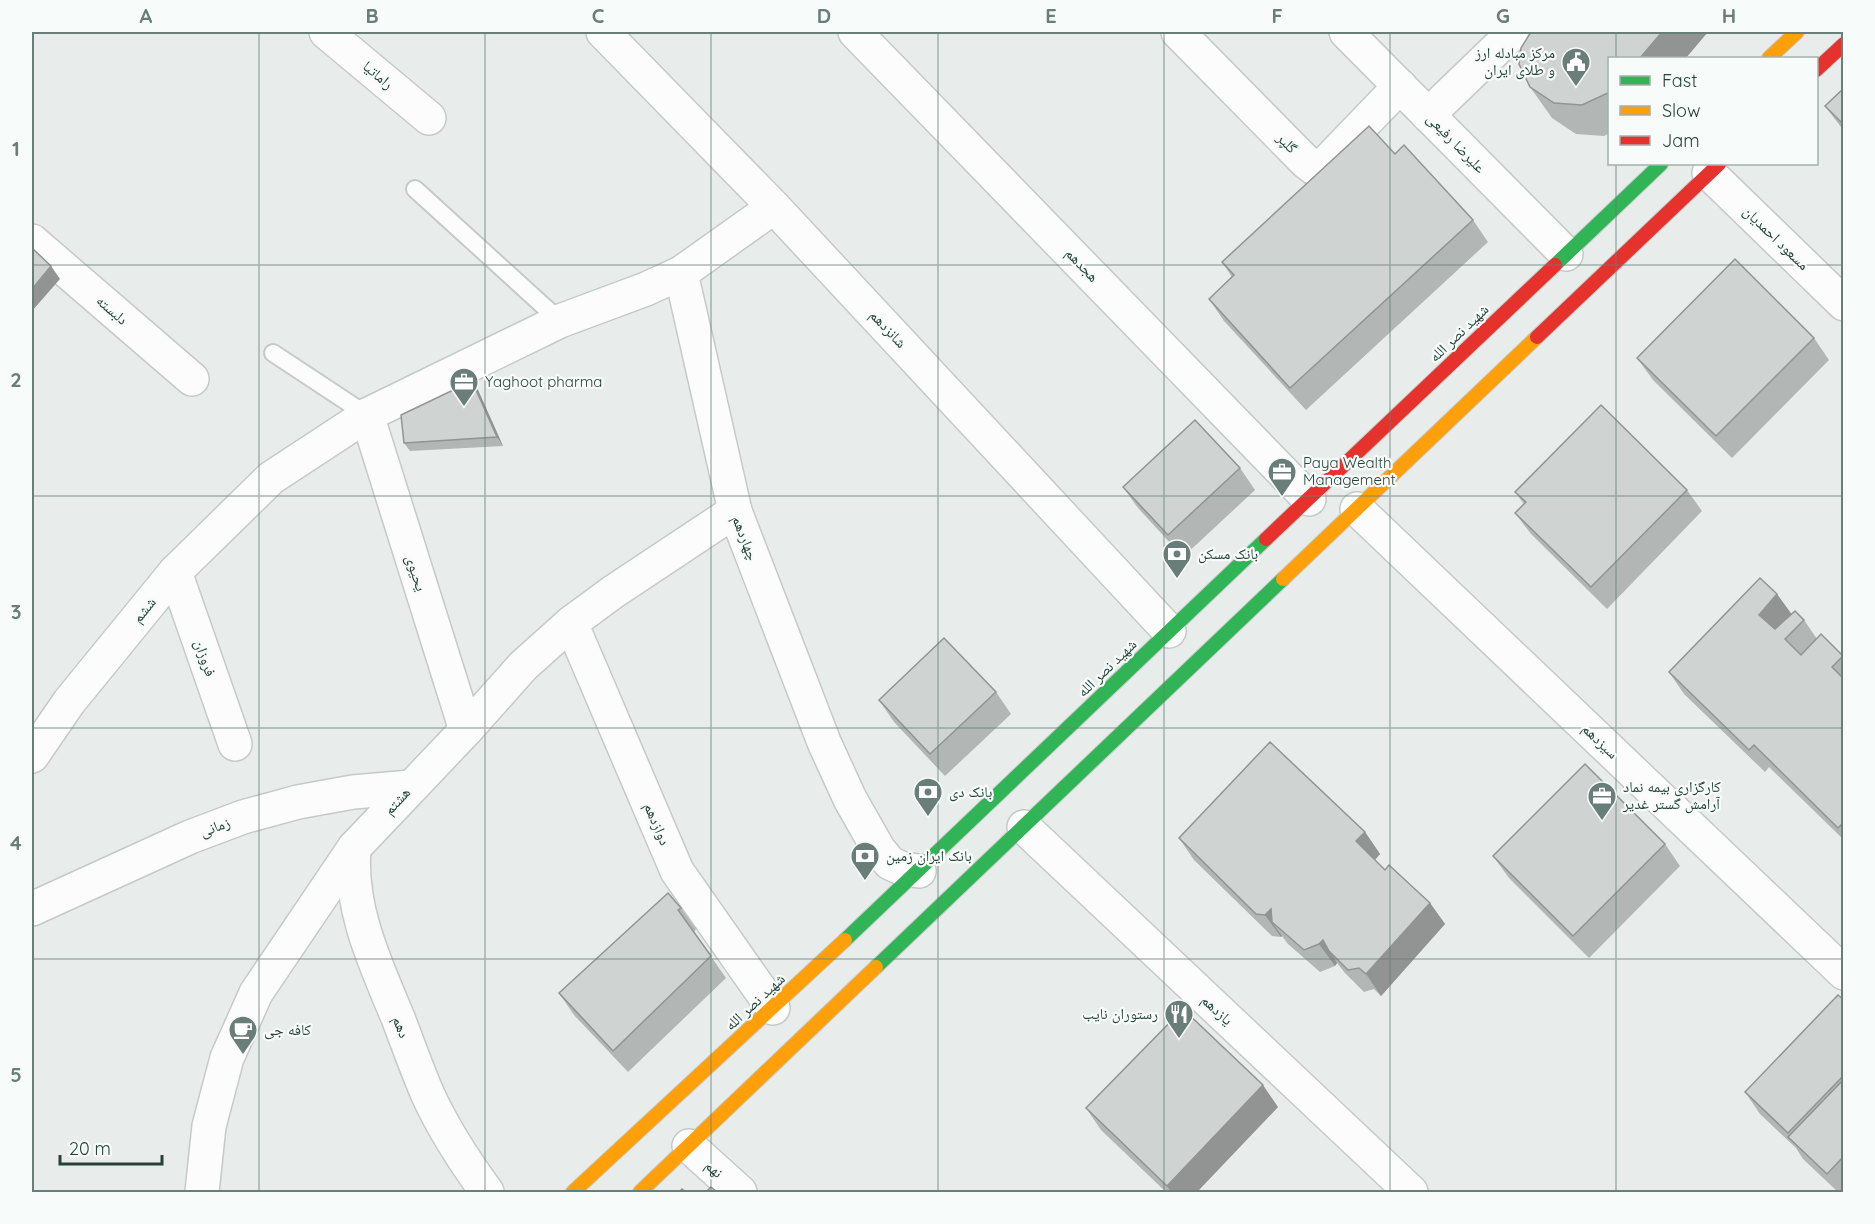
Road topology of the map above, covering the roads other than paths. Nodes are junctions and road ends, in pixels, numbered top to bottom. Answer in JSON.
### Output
{"nodes":[{"id":1,"x":327,"y":32,"type":"edge"},
{"id":2,"x":603,"y":32,"type":"edge"},
{"id":3,"x":855,"y":32,"type":"edge"},
{"id":4,"x":1178,"y":32,"type":"edge"},
{"id":5,"x":1346,"y":32,"type":"edge"},
{"id":6,"x":1514,"y":32,"type":"edge"},
{"id":7,"x":1797,"y":32,"type":"edge"},
{"id":8,"x":1844,"y":44,"type":"edge"},
{"id":9,"x":1770,"y":57,"type":"edge"},
{"id":10,"x":1818,"y":68,"type":"edge"},
{"id":11,"x":1400,"y":86,"type":"junction"},
{"id":12,"x":1428,"y":115,"type":"junction"},
{"id":13,"x":429,"y":118,"type":"dead end"},
{"id":14,"x":1660,"y":165,"type":"edge"},
{"id":15,"x":1709,"y":167,"type":"edge"},
{"id":16,"x":415,"y":189,"type":"dead end"},
{"id":17,"x":774,"y":207,"type":"junction"},
{"id":18,"x":32,"y":241,"type":"edge"},
{"id":19,"x":1566,"y":254,"type":"junction"},
{"id":20,"x":681,"y":273,"type":"junction"},
{"id":21,"x":1844,"y":303,"type":"edge"},
{"id":22,"x":560,"y":321,"type":"junction"},
{"id":23,"x":273,"y":352,"type":"dead end"},
{"id":24,"x":192,"y":378,"type":"dead end"},
{"id":25,"x":367,"y":415,"type":"junction"},
{"id":26,"x":1309,"y":499,"type":"junction"},
{"id":27,"x":1357,"y":509,"type":"junction"},
{"id":28,"x":735,"y":511,"type":"junction"},
{"id":29,"x":175,"y":572,"type":"junction"},
{"id":30,"x":571,"y":623,"type":"junction"},
{"id":31,"x":1169,"y":631,"type":"junction"},
{"id":32,"x":466,"y":730,"type":"junction"},
{"id":33,"x":235,"y":744,"type":"dead end"},
{"id":34,"x":32,"y":756,"type":"edge"},
{"id":35,"x":411,"y":787,"type":"junction"},
{"id":36,"x":1024,"y":827,"type":"junction"},
{"id":37,"x":354,"y":848,"type":"junction"},
{"id":38,"x":919,"y":871,"type":"junction"},
{"id":39,"x":32,"y":909,"type":"edge"},
{"id":40,"x":1844,"y":973,"type":"edge"},
{"id":41,"x":773,"y":1008,"type":"junction"},
{"id":42,"x":689,"y":1146,"type":"junction"},
{"id":43,"x":202,"y":1192,"type":"edge"},
{"id":44,"x":487,"y":1192,"type":"edge"},
{"id":45,"x":573,"y":1192,"type":"edge"},
{"id":46,"x":640,"y":1192,"type":"edge"},
{"id":47,"x":740,"y":1192,"type":"edge"},
{"id":48,"x":1411,"y":1192,"type":"edge"}],
"edges":[{"from":1,"to":13,"type":"street","name":"راماتیا"},
{"from":2,"to":17,"type":"street","name":"شانزدهم"},
{"from":3,"to":26,"type":"street","name":"هجدهم"},
{"from":4,"to":11,"type":"street","name":"گلپر"},
{"from":5,"to":11,"type":"street","name":"علیرضا رفیعی"},
{"from":6,"to":12,"type":"street"},
{"from":7,"to":9,"type":"main road"},
{"from":8,"to":10,"type":"main road"},
{"from":11,"to":12,"type":"street","name":"علیرضا رفیعی"},
{"from":12,"to":19,"type":"street","name":"علیرضا رفیعی"},
{"from":14,"to":19,"type":"main road","name":"شهید نصر الله"},
{"from":15,"to":21,"type":"street","name":"مسعود احمدیان"},
{"from":15,"to":27,"type":"main road"},
{"from":16,"to":22,"type":"lane"},
{"from":17,"to":20,"type":"street"},
{"from":17,"to":31,"type":"street","name":"شانزدهم"},
{"from":18,"to":24,"type":"street","name":"دلبسته"},
{"from":19,"to":26,"type":"main road","name":"شهید نصر الله"},
{"from":20,"to":22,"type":"street","name":"ششم"},
{"from":20,"to":28,"type":"street","name":"چهاردهم"},
{"from":22,"to":25,"type":"street","name":"ششم"},
{"from":23,"to":25,"type":"lane"},
{"from":25,"to":29,"type":"street","name":"ششم"},
{"from":25,"to":32,"type":"street","name":"یحیوی"},
{"from":26,"to":31,"type":"main road","name":"شهید نصر الله"},
{"from":27,"to":36,"type":"main road"},
{"from":27,"to":40,"type":"street","name":"سیزدهم"},
{"from":28,"to":30,"type":"street","name":"هشتم"},
{"from":28,"to":38,"type":"street","name":"چهاردهم"},
{"from":29,"to":33,"type":"street","name":"فروزان"},
{"from":29,"to":34,"type":"street","name":"ششم"},
{"from":30,"to":32,"type":"street","name":"هشتم"},
{"from":30,"to":41,"type":"street","name":"دوازدهم"},
{"from":31,"to":38,"type":"main road","name":"شهید نصر الله"},
{"from":32,"to":35,"type":"street","name":"هشتم"},
{"from":35,"to":37,"type":"street","name":"هشتم"},
{"from":35,"to":39,"type":"street","name":"زمانی"},
{"from":36,"to":42,"type":"main road"},
{"from":36,"to":48,"type":"street","name":"یازدهم"},
{"from":37,"to":43,"type":"street","name":"هشتم"},
{"from":37,"to":44,"type":"street","name":"دهم"},
{"from":38,"to":41,"type":"main road","name":"شهید نصر الله"},
{"from":41,"to":45,"type":"main road","name":"شهید نصر الله"},
{"from":42,"to":46,"type":"main road"},
{"from":42,"to":47,"type":"street","name":"نهم"}]}
